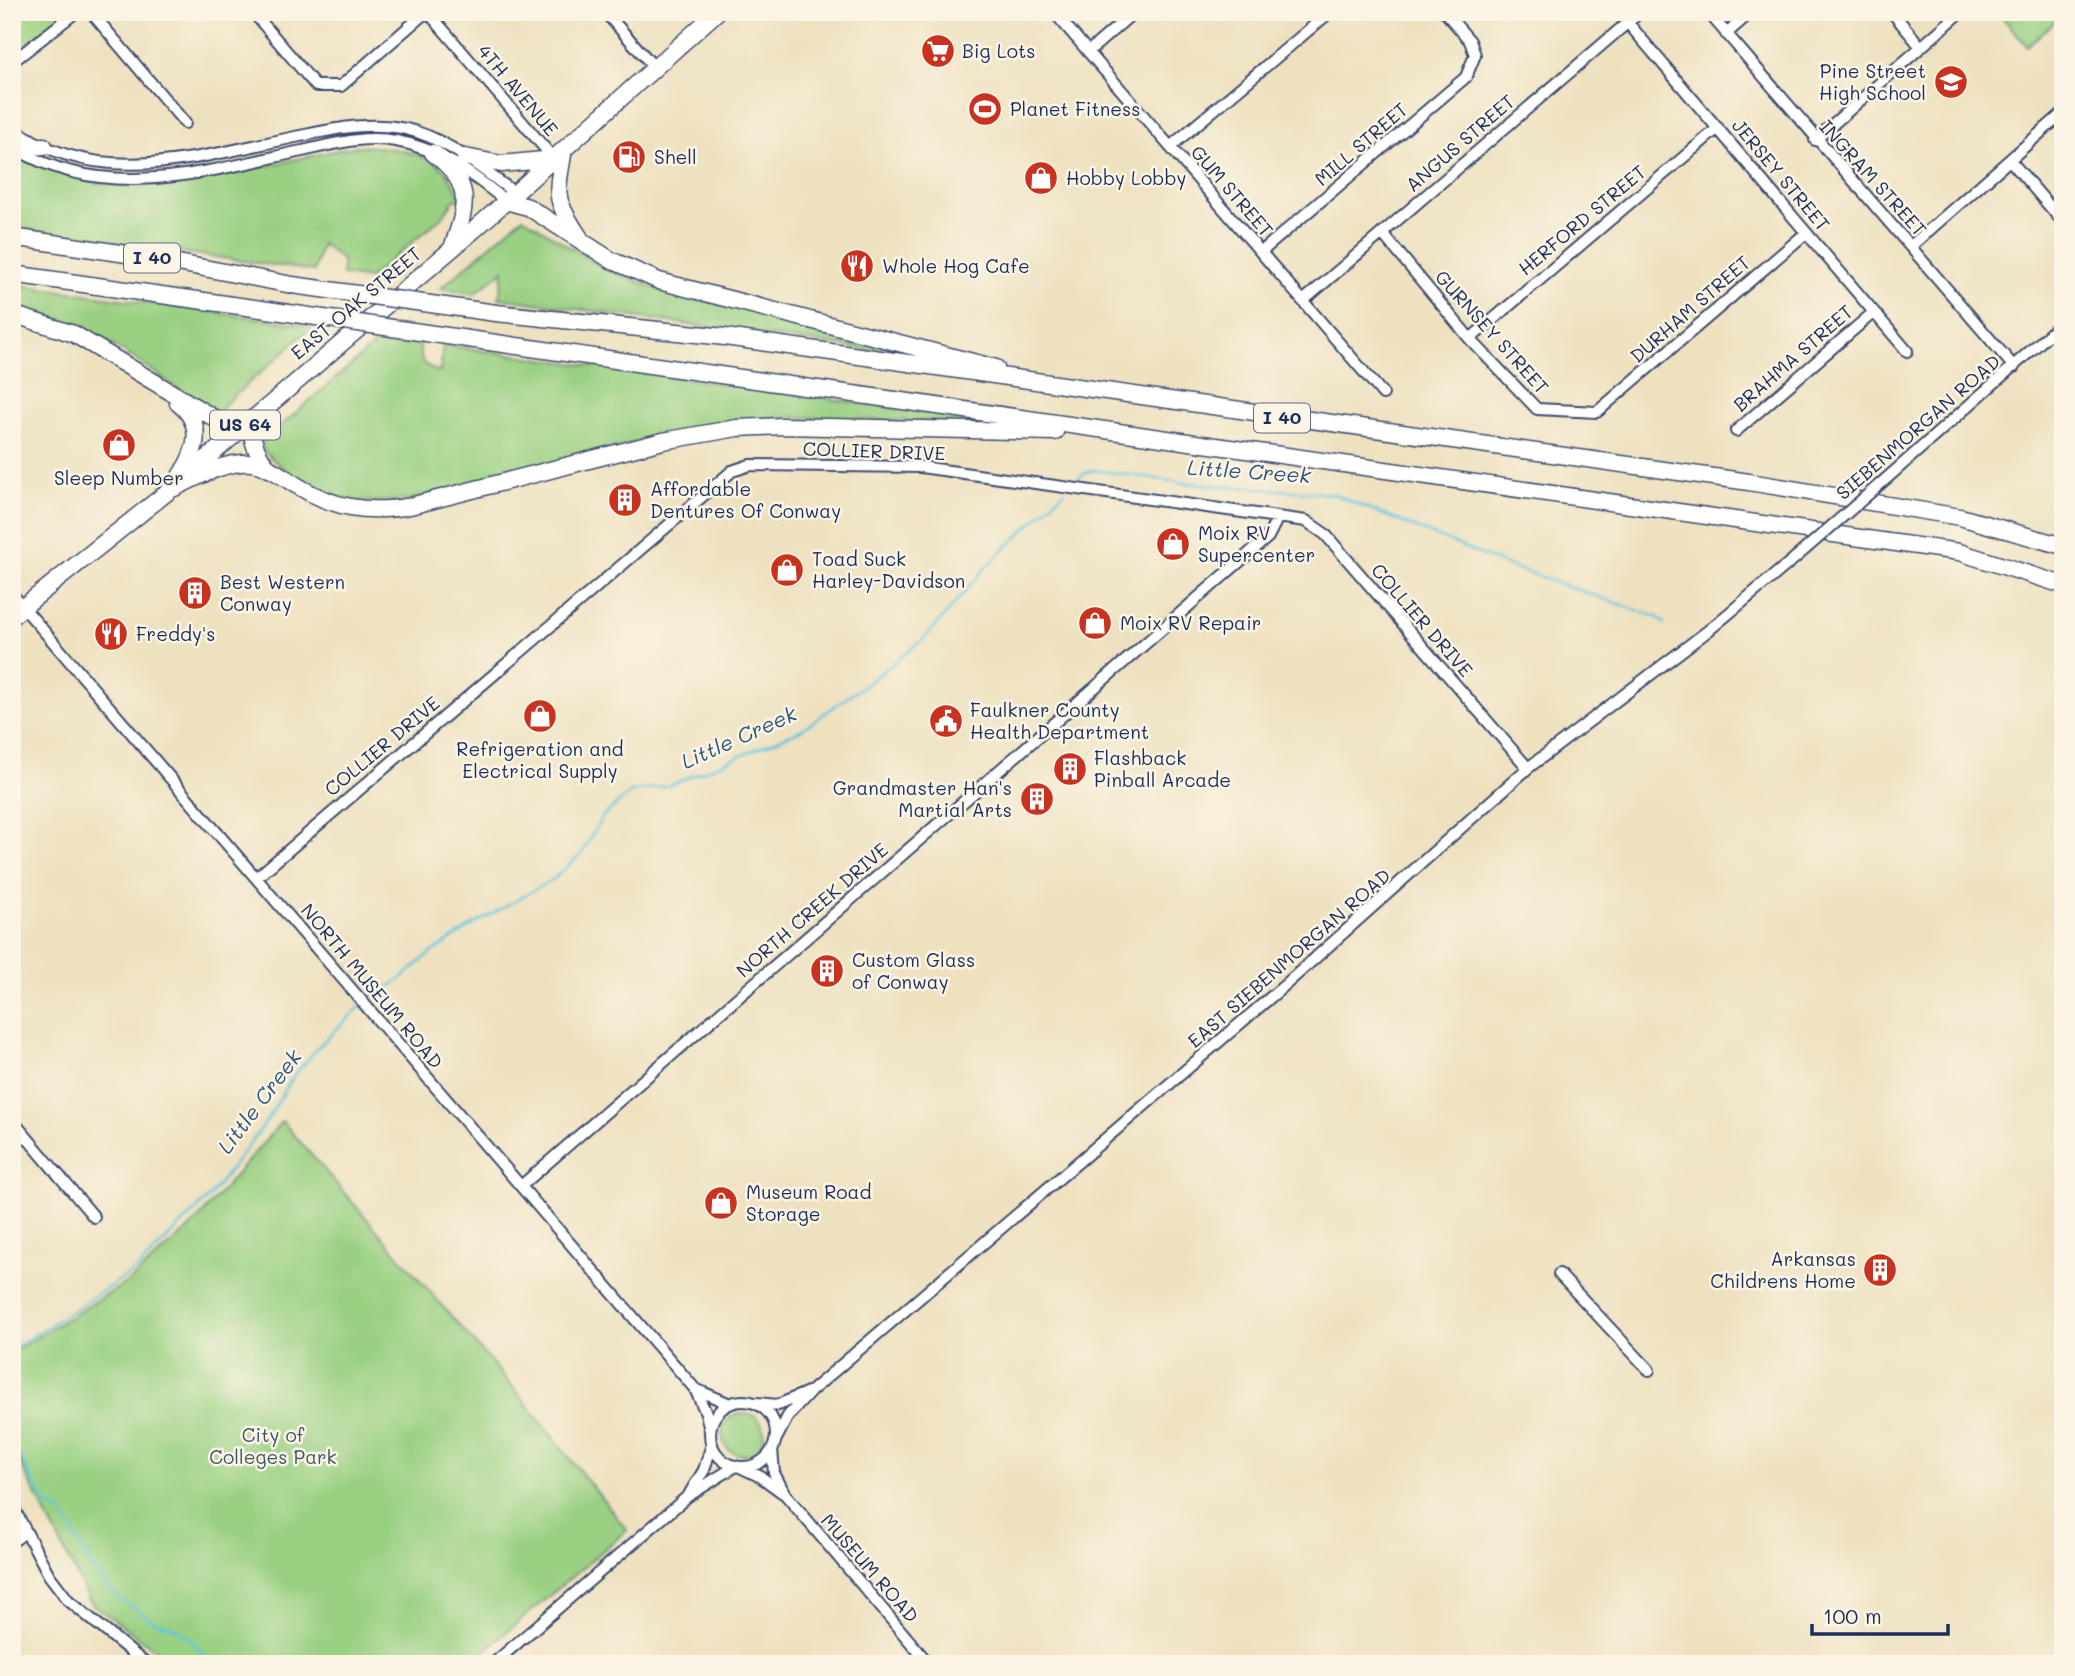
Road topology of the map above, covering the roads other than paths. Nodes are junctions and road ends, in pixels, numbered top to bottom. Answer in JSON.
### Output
{"nodes":[{"id":1,"x":76,"y":12,"type":"edge"},
{"id":2,"x":91,"y":12,"type":"edge"},
{"id":3,"x":253,"y":12,"type":"edge"},
{"id":4,"x":427,"y":12,"type":"edge"},
{"id":5,"x":606,"y":12,"type":"edge"},
{"id":6,"x":718,"y":12,"type":"edge"},
{"id":7,"x":1054,"y":12,"type":"edge"},
{"id":8,"x":1134,"y":12,"type":"edge"},
{"id":9,"x":1330,"y":12,"type":"edge"},
{"id":10,"x":1445,"y":12,"type":"edge"},
{"id":11,"x":1640,"y":12,"type":"edge"},
{"id":12,"x":1708,"y":12,"type":"edge"},
{"id":13,"x":1751,"y":12,"type":"edge"},
{"id":14,"x":1892,"y":12,"type":"edge"},
{"id":15,"x":1961,"y":12,"type":"edge"},
{"id":16,"x":1628,"y":23,"type":"junction"},
{"id":17,"x":1726,"y":34,"type":"junction"},
{"id":18,"x":1921,"y":47,"type":"junction"},
{"id":19,"x":1088,"y":52,"type":"junction"},
{"id":20,"x":12,"y":62,"type":"edge"},
{"id":21,"x":655,"y":68,"type":"junction"},
{"id":22,"x":2063,"y":113,"type":"edge"},
{"id":23,"x":185,"y":123,"type":"dead end"},
{"id":24,"x":12,"y":127,"type":"edge"},
{"id":25,"x":1718,"y":128,"type":"junction"},
{"id":26,"x":1815,"y":140,"type":"junction"},
{"id":27,"x":44,"y":146,"type":"junction"},
{"id":28,"x":1170,"y":147,"type":"junction"},
{"id":29,"x":14,"y":150,"type":"edge"},
{"id":30,"x":433,"y":153,"type":"junction"},
{"id":31,"x":559,"y":154,"type":"junction"},
{"id":32,"x":465,"y":157,"type":"junction"},
{"id":33,"x":2010,"y":160,"type":"junction"},
{"id":34,"x":511,"y":197,"type":"junction"},
{"id":35,"x":2063,"y":222,"type":"edge"},
{"id":36,"x":1382,"y":233,"type":"junction"},
{"id":37,"x":1806,"y":233,"type":"junction"},
{"id":38,"x":12,"y":237,"type":"edge"},
{"id":39,"x":584,"y":243,"type":"junction"},
{"id":40,"x":1911,"y":247,"type":"junction"},
{"id":41,"x":451,"y":250,"type":"junction"},
{"id":42,"x":1261,"y":252,"type":"junction"},
{"id":43,"x":12,"y":274,"type":"edge"},
{"id":44,"x":1303,"y":301,"type":"junction"},
{"id":45,"x":1874,"y":312,"type":"junction"},
{"id":46,"x":12,"y":314,"type":"edge"},
{"id":47,"x":2063,"y":322,"type":"edge"},
{"id":48,"x":1470,"y":339,"type":"junction"},
{"id":49,"x":1907,"y":351,"type":"dead end"},
{"id":50,"x":2014,"y":367,"type":"junction"},
{"id":51,"x":144,"y":375,"type":"junction"},
{"id":52,"x":1080,"y":389,"type":"junction"},
{"id":53,"x":1383,"y":394,"type":"dead end"},
{"id":54,"x":1597,"y":412,"type":"joint"},
{"id":55,"x":248,"y":422,"type":"junction"},
{"id":56,"x":1736,"y":431,"type":"dead end"},
{"id":57,"x":1129,"y":434,"type":"junction"},
{"id":58,"x":269,"y":468,"type":"junction"},
{"id":59,"x":170,"y":490,"type":"junction"},
{"id":60,"x":1278,"y":517,"type":"junction"},
{"id":61,"x":2063,"y":545,"type":"edge"},
{"id":62,"x":1795,"y":558,"type":"joint"},
{"id":63,"x":2063,"y":585,"type":"edge"},
{"id":64,"x":16,"y":606,"type":"edge"},
{"id":65,"x":1528,"y":768,"type":"junction"},
{"id":66,"x":256,"y":878,"type":"junction"},
{"id":67,"x":12,"y":1120,"type":"edge"},
{"id":68,"x":521,"y":1186,"type":"junction"},
{"id":69,"x":94,"y":1217,"type":"dead end"},
{"id":70,"x":1559,"y":1274,"type":"dead end"},
{"id":71,"x":1649,"y":1370,"type":"dead end"},
{"id":72,"x":695,"y":1388,"type":"junction"},
{"id":73,"x":811,"y":1391,"type":"junction"},
{"id":74,"x":752,"y":1402,"type":"junction"},
{"id":75,"x":730,"y":1404,"type":"junction"},
{"id":76,"x":710,"y":1431,"type":"junction"},
{"id":77,"x":712,"y":1444,"type":"junction"},
{"id":78,"x":774,"y":1445,"type":"junction"},
{"id":79,"x":738,"y":1466,"type":"junction"},
{"id":80,"x":785,"y":1494,"type":"junction"},
{"id":81,"x":688,"y":1496,"type":"junction"},
{"id":82,"x":12,"y":1505,"type":"edge"},
{"id":83,"x":25,"y":1532,"type":"junction"},
{"id":84,"x":12,"y":1542,"type":"edge"},
{"id":85,"x":146,"y":1664,"type":"edge"},
{"id":86,"x":493,"y":1664,"type":"edge"},
{"id":87,"x":929,"y":1664,"type":"edge"}],
"edges":[{"from":1,"to":20,"type":"street"},
{"from":2,"to":23,"type":"street"},
{"from":3,"to":4,"type":"street"},
{"from":4,"to":31,"type":"street","name":"4TH AVENUE"},
{"from":5,"to":21,"type":"street"},
{"from":6,"to":21,"type":"highway","name":"EAST OAK STREET","number":"US 64"},
{"from":7,"to":19,"type":"street","name":"GUM STREET"},
{"from":8,"to":19,"type":"street"},
{"from":9,"to":28,"type":"street"},
{"from":10,"to":42,"type":"street","name":"MILL STREET"},
{"from":11,"to":16,"type":"street","name":"ANGUS STREET"},
{"from":12,"to":17,"type":"street","name":"INGRAM STREET"},
{"from":13,"to":17,"type":"street"},
{"from":14,"to":18,"type":"street"},
{"from":15,"to":18,"type":"street"},
{"from":16,"to":25,"type":"street","name":"JERSEY STREET"},
{"from":16,"to":36,"type":"street","name":"ANGUS STREET"},
{"from":17,"to":26,"type":"street","name":"INGRAM STREET"},
{"from":18,"to":26,"type":"street"},
{"from":19,"to":28,"type":"street","name":"GUM STREET"},
{"from":21,"to":31,"type":"highway","name":"EAST OAK STREET","number":"US 64"},
{"from":22,"to":33,"type":"street"},
{"from":24,"to":27,"type":"street"},
{"from":25,"to":37,"type":"street","name":"JERSEY STREET"},
{"from":25,"to":48,"type":"street","name":"HERFORD STREET"},
{"from":26,"to":40,"type":"street","name":"INGRAM STREET"},
{"from":27,"to":29,"type":"highway"},
{"from":27,"to":32,"type":"street"},
{"from":28,"to":42,"type":"street","name":"GUM STREET"},
{"from":29,"to":30,"type":"street"},
{"from":30,"to":34,"type":"street"},
{"from":30,"to":41,"type":"highway"},
{"from":31,"to":32,"type":"highway"},
{"from":31,"to":34,"type":"highway","name":"EAST OAK STREET","number":"US 64"},
{"from":31,"to":39,"type":"highway"},
{"from":32,"to":34,"type":"street"},
{"from":33,"to":35,"type":"street"},
{"from":33,"to":40,"type":"street"},
{"from":34,"to":39,"type":"highway"},
{"from":34,"to":41,"type":"highway","name":"EAST OAK STREET","number":"US 64"},
{"from":36,"to":44,"type":"street","name":"ANGUS STREET"},
{"from":36,"to":48,"type":"street","name":"GURNSEY STREET"},
{"from":37,"to":45,"type":"street","name":"JERSEY STREET"},
{"from":37,"to":54,"type":"street","name":"DURHAM STREET"},
{"from":38,"to":52,"type":"highway","number":"I 40","bridge":true},
{"from":39,"to":52,"type":"highway"},
{"from":40,"to":50,"type":"street","name":"INGRAM STREET"},
{"from":41,"to":55,"type":"highway","name":"EAST OAK STREET","number":"US 64"},
{"from":42,"to":44,"type":"street","name":"GUM STREET"},
{"from":43,"to":57,"type":"highway","number":"I 40","bridge":true},
{"from":44,"to":53,"type":"street","name":"GUM STREET"},
{"from":45,"to":49,"type":"street","name":"JERSEY STREET"},
{"from":45,"to":56,"type":"street","name":"BRAHMA STREET"},
{"from":46,"to":51,"type":"highway"},
{"from":47,"to":50,"type":"street","name":"SIEBENMORGAN ROAD"},
{"from":48,"to":54,"type":"street","name":"GURNSEY STREET"},
{"from":50,"to":62,"type":"street","name":"SIEBENMORGAN ROAD","bridge":true},
{"from":51,"to":55,"type":"highway"},
{"from":51,"to":59,"type":"highway"},
{"from":52,"to":61,"type":"highway","number":"I 40"},
{"from":55,"to":58,"type":"highway"},
{"from":55,"to":59,"type":"highway","name":"EAST OAK STREET","number":"US 64"},
{"from":57,"to":58,"type":"highway"},
{"from":57,"to":63,"type":"highway","number":"I 40"},
{"from":58,"to":59,"type":"highway"},
{"from":59,"to":64,"type":"highway","name":"EAST OAK STREET","number":"US 64"},
{"from":60,"to":65,"type":"street","name":"COLLIER DRIVE"},
{"from":60,"to":66,"type":"street","name":"COLLIER DRIVE"},
{"from":60,"to":68,"type":"street","name":"NORTH CREEK DRIVE"},
{"from":62,"to":65,"type":"street","name":"EAST SIEBENMORGAN ROAD"},
{"from":64,"to":66,"type":"street","name":"NORTH MUSEUM ROAD"},
{"from":65,"to":73,"type":"street","name":"EAST SIEBENMORGAN ROAD"},
{"from":66,"to":68,"type":"street","name":"NORTH MUSEUM ROAD"},
{"from":67,"to":69,"type":"street"},
{"from":68,"to":72,"type":"street","name":"NORTH MUSEUM ROAD"},
{"from":70,"to":71,"type":"street"},
{"from":72,"to":75,"type":"street","name":"NORTH MUSEUM ROAD"},
{"from":72,"to":76,"type":"street","name":"NORTH MUSEUM ROAD"},
{"from":73,"to":74,"type":"street","name":"EAST SIEBENMORGAN ROAD"},
{"from":73,"to":78,"type":"street","name":"EAST SIEBENMORGAN ROAD"},
{"from":74,"to":75,"type":"street"},
{"from":74,"to":78,"type":"street"},
{"from":75,"to":76,"type":"street"},
{"from":76,"to":77,"type":"street"},
{"from":77,"to":79,"type":"street"},
{"from":77,"to":81,"type":"street"},
{"from":78,"to":79,"type":"street"},
{"from":78,"to":80,"type":"street","name":"MUSEUM ROAD"},
{"from":79,"to":80,"type":"street","name":"MUSEUM ROAD"},
{"from":79,"to":81,"type":"street"},
{"from":80,"to":87,"type":"street","name":"MUSEUM ROAD"},
{"from":81,"to":86,"type":"street"},
{"from":82,"to":83,"type":"street"},
{"from":83,"to":84,"type":"street"},
{"from":83,"to":85,"type":"street"}]}
